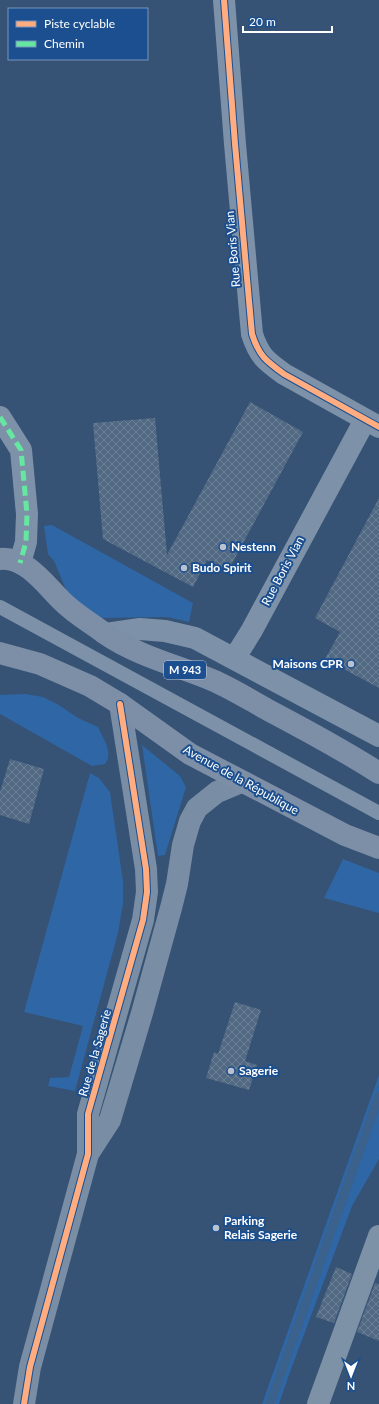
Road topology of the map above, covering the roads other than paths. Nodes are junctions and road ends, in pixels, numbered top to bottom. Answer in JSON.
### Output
{"nodes":[{"id":1,"x":224,"y":0,"type":"edge"},
{"id":2,"x":0,"y":417,"type":"edge"},
{"id":3,"x":372,"y":423,"type":"edge"},
{"id":4,"x":10,"y":561,"type":"edge"},
{"id":5,"x":0,"y":607,"type":"edge"},
{"id":6,"x":106,"y":634,"type":"junction"},
{"id":7,"x":0,"y":653,"type":"edge"},
{"id":8,"x":234,"y":659,"type":"junction"},
{"id":9,"x":120,"y":704,"type":"junction"},
{"id":10,"x":379,"y":736,"type":"edge"},
{"id":11,"x":379,"y":773,"type":"edge"},
{"id":12,"x":241,"y":782,"type":"junction"},
{"id":13,"x":379,"y":813,"type":"edge"},
{"id":14,"x":379,"y":848,"type":"edge"},
{"id":15,"x":88,"y":1154,"type":"junction"},
{"id":16,"x":379,"y":1236,"type":"edge"},
{"id":17,"x":24,"y":1404,"type":"edge"},
{"id":18,"x":318,"y":1404,"type":"edge"}],
"edges":[{"from":1,"to":3,"type":"street","name":"Rue Boris Vian"},
{"from":2,"to":4,"type":"street"},
{"from":3,"to":8,"type":"street","name":"Rue Boris Vian"},
{"from":4,"to":6,"type":"main road","number":"M 943"},
{"from":5,"to":13,"type":"lane"},
{"from":6,"to":8,"type":"street"},
{"from":6,"to":11,"type":"main road","number":"M 943"},
{"from":7,"to":9,"type":"main road","name":"Avenue de la République"},
{"from":8,"to":10,"type":"street"},
{"from":9,"to":12,"type":"main road","name":"Avenue de la République"},
{"from":9,"to":15,"type":"street","name":"Rue de la Sagerie"},
{"from":12,"to":14,"type":"main road","name":"Avenue de la République"},
{"from":12,"to":15,"type":"street","name":"Rue de la Sagerie"},
{"from":15,"to":17,"type":"street","name":"Rue de la Sagerie"},
{"from":16,"to":18,"type":"highway"}]}
